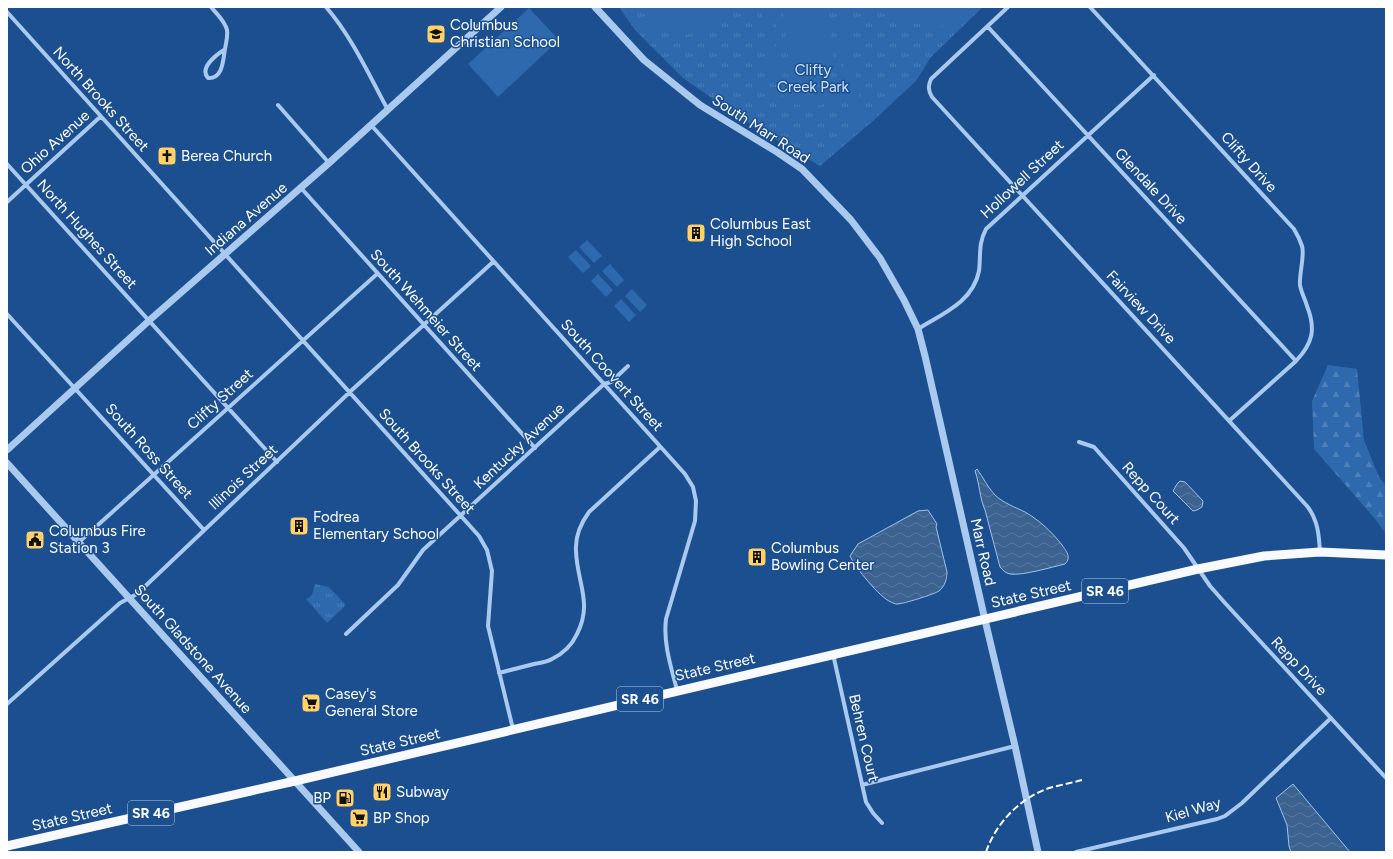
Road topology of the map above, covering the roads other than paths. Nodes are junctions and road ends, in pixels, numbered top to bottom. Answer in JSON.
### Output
{"nodes":[{"id":1,"x":211,"y":7,"type":"edge"},
{"id":2,"x":326,"y":7,"type":"edge"},
{"id":3,"x":501,"y":7,"type":"edge"},
{"id":4,"x":595,"y":7,"type":"edge"},
{"id":5,"x":1008,"y":7,"type":"edge"},
{"id":6,"x":1090,"y":7,"type":"edge"},
{"id":7,"x":7,"y":12,"type":"edge"},
{"id":8,"x":988,"y":27,"type":"junction"},
{"id":9,"x":224,"y":50,"type":"junction"},
{"id":10,"x":1154,"y":75,"type":"junction"},
{"id":11,"x":278,"y":105,"type":"dead end"},
{"id":12,"x":388,"y":110,"type":"junction"},
{"id":13,"x":100,"y":117,"type":"junction"},
{"id":14,"x":371,"y":125,"type":"junction"},
{"id":15,"x":1088,"y":135,"type":"junction"},
{"id":16,"x":329,"y":163,"type":"junction"},
{"id":17,"x":7,"y":164,"type":"edge"},
{"id":18,"x":26,"y":185,"type":"junction"},
{"id":19,"x":301,"y":188,"type":"junction"},
{"id":20,"x":1022,"y":196,"type":"junction"},
{"id":21,"x":7,"y":202,"type":"edge"},
{"id":22,"x":225,"y":254,"type":"junction"},
{"id":23,"x":493,"y":262,"type":"junction"},
{"id":24,"x":377,"y":274,"type":"junction"},
{"id":25,"x":7,"y":314,"type":"edge"},
{"id":26,"x":149,"y":321,"type":"junction"},
{"id":27,"x":424,"y":325,"type":"junction"},
{"id":28,"x":918,"y":329,"type":"junction"},
{"id":29,"x":303,"y":340,"type":"junction"},
{"id":30,"x":1296,"y":361,"type":"junction"},
{"id":31,"x":628,"y":366,"type":"dead end"},
{"id":32,"x":604,"y":384,"type":"junction"},
{"id":33,"x":75,"y":389,"type":"junction"},
{"id":34,"x":350,"y":392,"type":"junction"},
{"id":35,"x":228,"y":408,"type":"junction"},
{"id":36,"x":1229,"y":421,"type":"junction"},
{"id":37,"x":1079,"y":442,"type":"dead end"},
{"id":38,"x":660,"y":447,"type":"junction"},
{"id":39,"x":535,"y":448,"type":"junction"},
{"id":40,"x":7,"y":450,"type":"edge"},
{"id":41,"x":277,"y":462,"type":"junction"},
{"id":42,"x":7,"y":463,"type":"edge"},
{"id":43,"x":153,"y":475,"type":"junction"},
{"id":44,"x":461,"y":516,"type":"junction"},
{"id":45,"x":204,"y":530,"type":"junction"},
{"id":46,"x":79,"y":542,"type":"junction"},
{"id":47,"x":1320,"y":552,"type":"junction"},
{"id":48,"x":1386,"y":555,"type":"edge"},
{"id":49,"x":1198,"y":568,"type":"junction"},
{"id":50,"x":130,"y":598,"type":"junction"},
{"id":51,"x":984,"y":620,"type":"junction"},
{"id":52,"x":346,"y":634,"type":"dead end"},
{"id":53,"x":833,"y":654,"type":"junction"},
{"id":54,"x":499,"y":673,"type":"junction"},
{"id":55,"x":677,"y":690,"type":"junction"},
{"id":56,"x":7,"y":704,"type":"edge"},
{"id":57,"x":1331,"y":718,"type":"junction"},
{"id":58,"x":513,"y":729,"type":"junction"},
{"id":59,"x":1016,"y":746,"type":"junction"},
{"id":60,"x":1386,"y":778,"type":"edge"},
{"id":61,"x":295,"y":781,"type":"junction"},
{"id":62,"x":862,"y":785,"type":"junction"},
{"id":63,"x":882,"y":823,"type":"dead end"},
{"id":64,"x":7,"y":846,"type":"edge"},
{"id":65,"x":7,"y":849,"type":"edge"},
{"id":66,"x":9,"y":852,"type":"edge"},
{"id":67,"x":359,"y":852,"type":"edge"},
{"id":68,"x":1038,"y":852,"type":"edge"},
{"id":69,"x":1076,"y":852,"type":"edge"}],
"edges":[{"from":1,"to":9,"type":"street"},
{"from":2,"to":12,"type":"street"},
{"from":3,"to":12,"type":"street","name":"Indiana Avenue"},
{"from":4,"to":28,"type":"street","name":"South Marr Road"},
{"from":5,"to":8,"type":"street"},
{"from":6,"to":10,"type":"street","name":"Clifty Drive"},
{"from":7,"to":13,"type":"street","name":"North Brooks Street"},
{"from":8,"to":15,"type":"street","name":"Glendale Drive"},
{"from":8,"to":20,"type":"street","name":"Fairview Drive"},
{"from":9,"to":9,"type":"street"},
{"from":10,"to":15,"type":"street","name":"Hollowell Street"},
{"from":10,"to":30,"type":"street","name":"Clifty Drive"},
{"from":11,"to":16,"type":"street"},
{"from":12,"to":14,"type":"street","name":"Indiana Avenue"},
{"from":13,"to":18,"type":"street","name":"Ohio Avenue"},
{"from":13,"to":22,"type":"street","name":"North Brooks Street"},
{"from":14,"to":16,"type":"street","name":"Indiana Avenue"},
{"from":14,"to":23,"type":"street","name":"South Coovert Street"},
{"from":15,"to":20,"type":"street","name":"Hollowell Street"},
{"from":15,"to":30,"type":"street","name":"Glendale Drive"},
{"from":16,"to":19,"type":"street","name":"Indiana Avenue"},
{"from":17,"to":18,"type":"street","name":"North Hughes Street"},
{"from":18,"to":21,"type":"street","name":"Ohio Avenue"},
{"from":18,"to":26,"type":"street","name":"North Hughes Street"},
{"from":19,"to":22,"type":"street","name":"Indiana Avenue"},
{"from":19,"to":24,"type":"street","name":"South Wehmeier Street"},
{"from":20,"to":28,"type":"street","name":"Hollowell Street"},
{"from":20,"to":36,"type":"street","name":"Fairview Drive"},
{"from":22,"to":26,"type":"street","name":"Indiana Avenue"},
{"from":22,"to":29,"type":"street","name":"South Brooks Street"},
{"from":23,"to":27,"type":"street","name":"Illinois Street"},
{"from":23,"to":32,"type":"street","name":"South Coovert Street"},
{"from":24,"to":27,"type":"street","name":"South Wehmeier Street"},
{"from":24,"to":29,"type":"street","name":"Clifty Street"},
{"from":25,"to":33,"type":"street","name":"South Ross Street"},
{"from":26,"to":33,"type":"street","name":"Indiana Avenue"},
{"from":26,"to":35,"type":"street","name":"North Hughes Street"},
{"from":27,"to":34,"type":"street","name":"Illinois Street"},
{"from":27,"to":39,"type":"street","name":"South Wehmeier Street"},
{"from":28,"to":51,"type":"street","name":"Marr Road"},
{"from":29,"to":34,"type":"street","name":"South Brooks Street"},
{"from":29,"to":35,"type":"street","name":"Clifty Street"},
{"from":30,"to":36,"type":"street","name":"Clifty Drive"},
{"from":31,"to":32,"type":"street","name":"Kentucky Avenue"},
{"from":32,"to":38,"type":"street","name":"South Coovert Street"},
{"from":32,"to":39,"type":"street","name":"Kentucky Avenue"},
{"from":33,"to":40,"type":"street","name":"Indiana Avenue"},
{"from":33,"to":43,"type":"street","name":"South Ross Street"},
{"from":34,"to":41,"type":"street","name":"Illinois Street"},
{"from":34,"to":44,"type":"street","name":"South Brooks Street"},
{"from":35,"to":41,"type":"street","name":"North Hughes Street"},
{"from":35,"to":43,"type":"street","name":"Clifty Street"},
{"from":36,"to":47,"type":"street","name":"Fairview Drive"},
{"from":37,"to":49,"type":"street","name":"Repp Court"},
{"from":38,"to":54,"type":"street"},
{"from":38,"to":55,"type":"street","name":"South Coovert Street"},
{"from":39,"to":44,"type":"street","name":"Kentucky Avenue"},
{"from":41,"to":45,"type":"street","name":"Illinois Street"},
{"from":42,"to":46,"type":"street","name":"South Gladstone Avenue"},
{"from":43,"to":45,"type":"street","name":"South Ross Street"},
{"from":43,"to":46,"type":"street","name":"Clifty Street"},
{"from":44,"to":52,"type":"street","name":"Kentucky Avenue"},
{"from":44,"to":54,"type":"street","name":"South Brooks Street"},
{"from":45,"to":50,"type":"street","name":"Illinois Street"},
{"from":46,"to":50,"type":"street","name":"South Gladstone Avenue"},
{"from":47,"to":48,"type":"highway","name":"State Street","number":"SR 46"},
{"from":47,"to":49,"type":"highway","name":"State Street","number":"SR 46"},
{"from":49,"to":51,"type":"highway","name":"State Street","number":"SR 46"},
{"from":49,"to":57,"type":"street","name":"Repp Drive"},
{"from":50,"to":56,"type":"street","name":"Illinois Street"},
{"from":50,"to":61,"type":"street","name":"South Gladstone Avenue"},
{"from":51,"to":53,"type":"highway","name":"State Street","number":"SR 46"},
{"from":51,"to":59,"type":"street","name":"Marr Road"},
{"from":53,"to":55,"type":"highway","name":"State Street","number":"SR 46"},
{"from":53,"to":62,"type":"street","name":"Behren Court"},
{"from":54,"to":58,"type":"street","name":"South Brooks Street"},
{"from":55,"to":58,"type":"highway","name":"State Street","number":"SR 46"},
{"from":57,"to":60,"type":"street","name":"Repp Drive"},
{"from":57,"to":69,"type":"street","name":"Kiel Way"},
{"from":58,"to":61,"type":"highway","name":"State Street","number":"SR 46"},
{"from":59,"to":62,"type":"street"},
{"from":59,"to":68,"type":"street","name":"Marr Road"},
{"from":61,"to":64,"type":"highway","name":"State Street","number":"SR 46"},
{"from":61,"to":67,"type":"street","name":"South Gladstone Avenue"},
{"from":62,"to":63,"type":"street","name":"Behren Court"},
{"from":65,"to":66,"type":"street"}]}
